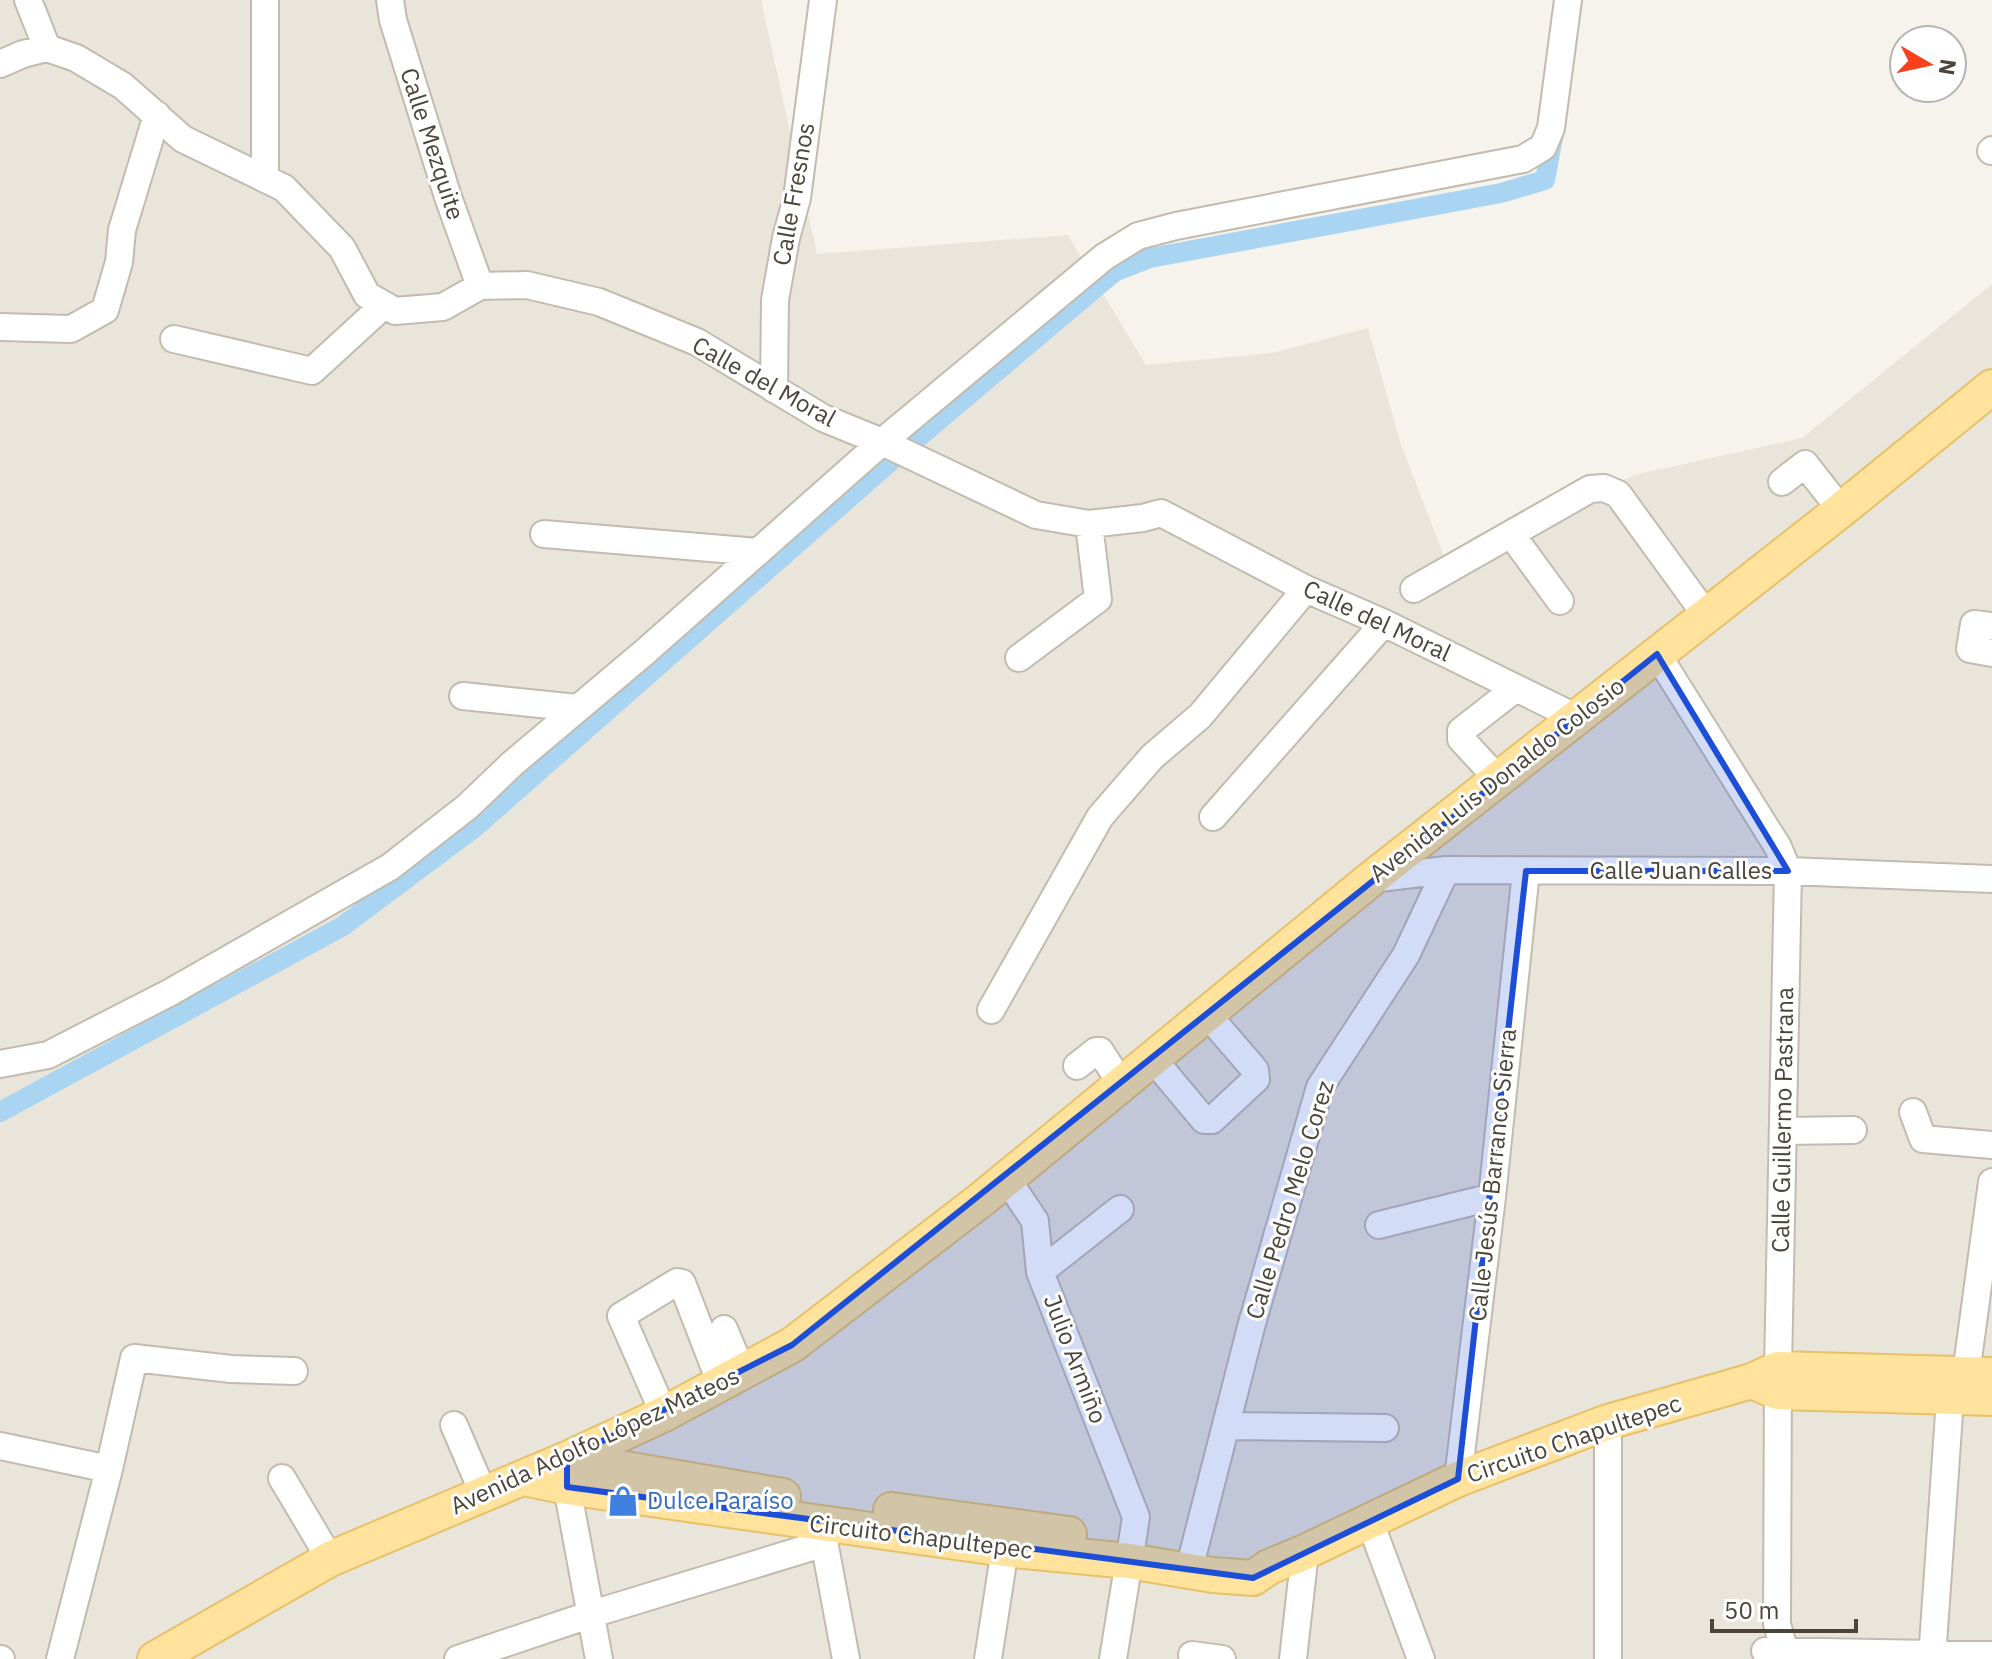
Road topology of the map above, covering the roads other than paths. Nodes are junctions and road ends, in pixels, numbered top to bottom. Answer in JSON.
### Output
{"nodes":[{"id":1,"x":28,"y":0,"type":"edge"},
{"id":2,"x":265,"y":0,"type":"edge"},
{"id":3,"x":390,"y":0,"type":"edge"},
{"id":4,"x":823,"y":0,"type":"edge"},
{"id":5,"x":1568,"y":0,"type":"edge"},
{"id":6,"x":47,"y":48,"type":"junction"},
{"id":7,"x":0,"y":64,"type":"edge"},
{"id":8,"x":157,"y":115,"type":"junction"},
{"id":9,"x":265,"y":177,"type":"junction"},
{"id":10,"x":480,"y":286,"type":"junction"},
{"id":11,"x":384,"y":305,"type":"junction"},
{"id":12,"x":0,"y":327,"type":"edge"},
{"id":13,"x":174,"y":339,"type":"dead end"},
{"id":14,"x":1992,"y":387,"type":"edge"},
{"id":15,"x":774,"y":389,"type":"junction"},
{"id":16,"x":893,"y":447,"type":"junction"},
{"id":17,"x":1782,"y":482,"type":"dead end"},
{"id":18,"x":1841,"y":510,"type":"junction"},
{"id":19,"x":1089,"y":524,"type":"junction"},
{"id":20,"x":544,"y":534,"type":"dead end"},
{"id":21,"x":1511,"y":534,"type":"junction"},
{"id":22,"x":758,"y":552,"type":"junction"},
{"id":23,"x":1414,"y":589,"type":"dead end"},
{"id":24,"x":1313,"y":592,"type":"junction"},
{"id":25,"x":1560,"y":601,"type":"dead end"},
{"id":26,"x":1706,"y":615,"type":"junction"},
{"id":27,"x":1378,"y":620,"type":"junction"},
{"id":28,"x":1657,"y":654,"type":"junction"},
{"id":29,"x":1019,"y":658,"type":"dead end"},
{"id":30,"x":1516,"y":688,"type":"junction"},
{"id":31,"x":463,"y":696,"type":"dead end"},
{"id":32,"x":577,"y":708,"type":"junction"},
{"id":33,"x":1575,"y":717,"type":"junction"},
{"id":34,"x":1497,"y":778,"type":"junction"},
{"id":35,"x":1213,"y":817,"type":"dead end"},
{"id":36,"x":1446,"y":870,"type":"junction"},
{"id":37,"x":1526,"y":871,"type":"junction"},
{"id":38,"x":1788,"y":871,"type":"junction"},
{"id":39,"x":1371,"y":879,"type":"junction"},
{"id":40,"x":1992,"y":879,"type":"edge"},
{"id":41,"x":991,"y":1010,"type":"dead end"},
{"id":42,"x":1206,"y":1013,"type":"junction"},
{"id":43,"x":1153,"y":1059,"type":"junction"},
{"id":44,"x":0,"y":1064,"type":"edge"},
{"id":45,"x":1077,"y":1066,"type":"dead end"},
{"id":46,"x":1122,"y":1085,"type":"junction"},
{"id":47,"x":1913,"y":1112,"type":"dead end"},
{"id":48,"x":1853,"y":1130,"type":"dead end"},
{"id":49,"x":1784,"y":1131,"type":"junction"},
{"id":50,"x":1992,"y":1145,"type":"edge"},
{"id":51,"x":1992,"y":1182,"type":"edge"},
{"id":52,"x":994,"y":1189,"type":"junction"},
{"id":53,"x":1492,"y":1197,"type":"junction"},
{"id":54,"x":1120,"y":1209,"type":"dead end"},
{"id":55,"x":1379,"y":1225,"type":"dead end"},
{"id":56,"x":1040,"y":1272,"type":"junction"},
{"id":57,"x":724,"y":1329,"type":"dead end"},
{"id":58,"x":294,"y":1371,"type":"dead end"},
{"id":59,"x":732,"y":1379,"type":"junction"},
{"id":60,"x":1769,"y":1381,"type":"junction"},
{"id":61,"x":1969,"y":1383,"type":"edge"},
{"id":62,"x":1992,"y":1398,"type":"edge"},
{"id":63,"x":664,"y":1414,"type":"junction"},
{"id":64,"x":1608,"y":1422,"type":"junction"},
{"id":65,"x":454,"y":1425,"type":"dead end"},
{"id":66,"x":1226,"y":1426,"type":"junction"},
{"id":67,"x":1385,"y":1428,"type":"dead end"},
{"id":68,"x":0,"y":1446,"type":"edge"},
{"id":69,"x":109,"y":1469,"type":"junction"},
{"id":70,"x":567,"y":1473,"type":"junction"},
{"id":71,"x":282,"y":1478,"type":"dead end"},
{"id":72,"x":1458,"y":1479,"type":"junction"},
{"id":73,"x":484,"y":1495,"type":"junction"},
{"id":74,"x":1370,"y":1522,"type":"junction"},
{"id":75,"x":823,"y":1533,"type":"junction"},
{"id":76,"x":1005,"y":1549,"type":"junction"},
{"id":77,"x":1131,"y":1552,"type":"junction"},
{"id":78,"x":1305,"y":1552,"type":"junction"},
{"id":79,"x":1193,"y":1554,"type":"junction"},
{"id":80,"x":330,"y":1559,"type":"junction"},
{"id":81,"x":1269,"y":1567,"type":"junction"},
{"id":82,"x":592,"y":1614,"type":"junction"},
{"id":83,"x":1192,"y":1655,"type":"dead end"},
{"id":84,"x":1776,"y":1655,"type":"edge"},
{"id":85,"x":1992,"y":1655,"type":"edge"},
{"id":86,"x":1932,"y":1657,"type":"edge"},
{"id":87,"x":60,"y":1659,"type":"edge"},
{"id":88,"x":155,"y":1659,"type":"edge"},
{"id":89,"x":458,"y":1659,"type":"edge"},
{"id":90,"x":599,"y":1659,"type":"edge"},
{"id":91,"x":846,"y":1659,"type":"edge"},
{"id":92,"x":988,"y":1659,"type":"edge"},
{"id":93,"x":1113,"y":1659,"type":"edge"},
{"id":94,"x":1222,"y":1659,"type":"edge"},
{"id":95,"x":1293,"y":1659,"type":"edge"},
{"id":96,"x":1421,"y":1659,"type":"edge"},
{"id":97,"x":1608,"y":1659,"type":"edge"}],
"edges":[{"from":1,"to":6,"type":"street"},
{"from":2,"to":9,"type":"street"},
{"from":3,"to":10,"type":"street","name":"Calle Mezquite"},
{"from":4,"to":15,"type":"street","name":"Calle Fresnos"},
{"from":5,"to":16,"type":"street"},
{"from":6,"to":7,"type":"street"},
{"from":6,"to":8,"type":"street"},
{"from":8,"to":9,"type":"street"},
{"from":8,"to":12,"type":"street"},
{"from":9,"to":11,"type":"street"},
{"from":10,"to":11,"type":"street","name":"Calle del Moral"},
{"from":10,"to":15,"type":"street","name":"Calle del Moral"},
{"from":11,"to":13,"type":"street"},
{"from":14,"to":18,"type":"main road","name":"Avenida Luis Donaldo Colosio"},
{"from":15,"to":16,"type":"street","name":"Calle del Moral"},
{"from":16,"to":19,"type":"street","name":"Calle del Moral"},
{"from":16,"to":22,"type":"street"},
{"from":17,"to":18,"type":"street"},
{"from":18,"to":26,"type":"main road","name":"Avenida Luis Donaldo Colosio"},
{"from":19,"to":24,"type":"street","name":"Calle del Moral"},
{"from":19,"to":29,"type":"street"},
{"from":20,"to":22,"type":"street"},
{"from":21,"to":23,"type":"street"},
{"from":21,"to":25,"type":"street"},
{"from":21,"to":26,"type":"street"},
{"from":22,"to":32,"type":"street"},
{"from":24,"to":27,"type":"street","name":"Calle del Moral"},
{"from":24,"to":41,"type":"street"},
{"from":26,"to":28,"type":"main road","name":"Avenida Luis Donaldo Colosio"},
{"from":27,"to":30,"type":"street","name":"Calle del Moral"},
{"from":27,"to":35,"type":"street"},
{"from":28,"to":33,"type":"main road","name":"Avenida Luis Donaldo Colosio"},
{"from":28,"to":38,"type":"street","name":"Calle Guillermo Pastrana"},
{"from":30,"to":33,"type":"street","name":"Calle del Moral"},
{"from":30,"to":34,"type":"street"},
{"from":31,"to":32,"type":"street"},
{"from":32,"to":44,"type":"street"},
{"from":33,"to":34,"type":"main road","name":"Avenida Luis Donaldo Colosio"},
{"from":34,"to":39,"type":"main road","name":"Avenida Luis Donaldo Colosio"},
{"from":36,"to":37,"type":"street","name":"Calle Juan Calles"},
{"from":36,"to":39,"type":"street","name":"Calle Juan Calles"},
{"from":36,"to":66,"type":"street","name":"Calle Pedro Melo Corez"},
{"from":37,"to":38,"type":"street","name":"Calle Juan Calles"},
{"from":37,"to":53,"type":"street","name":"Calle Jesús Barranco Sierra"},
{"from":38,"to":40,"type":"street","name":"Calle Juan Calles"},
{"from":38,"to":49,"type":"street","name":"Calle Guillermo Pastrana"},
{"from":39,"to":42,"type":"main road","name":"Avenida Luis Donaldo Colosio"},
{"from":42,"to":43,"type":"main road","name":"Avenida Luis Donaldo Colosio"},
{"from":42,"to":43,"type":"street"},
{"from":43,"to":46,"type":"main road","name":"Avenida Luis Donaldo Colosio"},
{"from":45,"to":46,"type":"street"},
{"from":46,"to":52,"type":"main road","name":"Avenida Luis Donaldo Colosio"},
{"from":47,"to":50,"type":"street"},
{"from":48,"to":49,"type":"street"},
{"from":49,"to":60,"type":"street","name":"Calle Guillermo Pastrana"},
{"from":51,"to":61,"type":"street"},
{"from":52,"to":56,"type":"street","name":"Julio Armiño"},
{"from":52,"to":59,"type":"main road","name":"Avenida Adolfo López Mateos"},
{"from":53,"to":55,"type":"street"},
{"from":53,"to":72,"type":"street","name":"Calle Jesús Barranco Sierra"},
{"from":54,"to":56,"type":"street"},
{"from":56,"to":77,"type":"street","name":"Julio Armiño"},
{"from":57,"to":59,"type":"street"},
{"from":58,"to":69,"type":"street"},
{"from":59,"to":63,"type":"main road","name":"Avenida Adolfo López Mateos"},
{"from":59,"to":63,"type":"street"},
{"from":60,"to":61,"type":"main road","name":"Circuito Chapultepec"},
{"from":60,"to":64,"type":"main road","name":"Circuito Chapultepec"},
{"from":60,"to":84,"type":"street","name":"Calle Guillermo Pastrana"},
{"from":61,"to":62,"type":"main road","name":"Circuito Chapultepec"},
{"from":61,"to":86,"type":"street"},
{"from":63,"to":70,"type":"main road","name":"Avenida Adolfo López Mateos"},
{"from":64,"to":72,"type":"main road","name":"Circuito Chapultepec"},
{"from":64,"to":97,"type":"street"},
{"from":65,"to":73,"type":"street"},
{"from":66,"to":67,"type":"street"},
{"from":66,"to":79,"type":"street","name":"Calle Pedro Melo Corez"},
{"from":68,"to":69,"type":"street"},
{"from":69,"to":87,"type":"street"},
{"from":70,"to":73,"type":"main road","name":"Avenida Adolfo López Mateos"},
{"from":70,"to":75,"type":"main road","name":"Circuito Chapultepec"},
{"from":70,"to":77,"type":"main road","name":"Circuito Chapultepec"},
{"from":70,"to":82,"type":"street"},
{"from":71,"to":80,"type":"street"},
{"from":72,"to":74,"type":"main road","name":"Circuito Chapultepec"},
{"from":73,"to":80,"type":"main road","name":"Avenida Adolfo López Mateos"},
{"from":74,"to":78,"type":"main road","name":"Circuito Chapultepec"},
{"from":74,"to":96,"type":"street"},
{"from":75,"to":76,"type":"main road","name":"Circuito Chapultepec"},
{"from":75,"to":82,"type":"street"},
{"from":75,"to":91,"type":"street"},
{"from":76,"to":77,"type":"main road","name":"Circuito Chapultepec"},
{"from":76,"to":92,"type":"street"},
{"from":77,"to":79,"type":"main road","name":"Circuito Chapultepec"},
{"from":77,"to":81,"type":"main road","name":"Circuito Chapultepec"},
{"from":77,"to":93,"type":"street","name":"Julio Armiño"},
{"from":78,"to":81,"type":"main road","name":"Circuito Chapultepec"},
{"from":78,"to":95,"type":"street"},
{"from":79,"to":81,"type":"main road","name":"Circuito Chapultepec"},
{"from":80,"to":88,"type":"main road","name":"Avenida Adolfo López Mateos"},
{"from":82,"to":89,"type":"street"},
{"from":82,"to":90,"type":"street"},
{"from":83,"to":94,"type":"street"},
{"from":84,"to":86,"type":"street"},
{"from":85,"to":86,"type":"street"}]}
